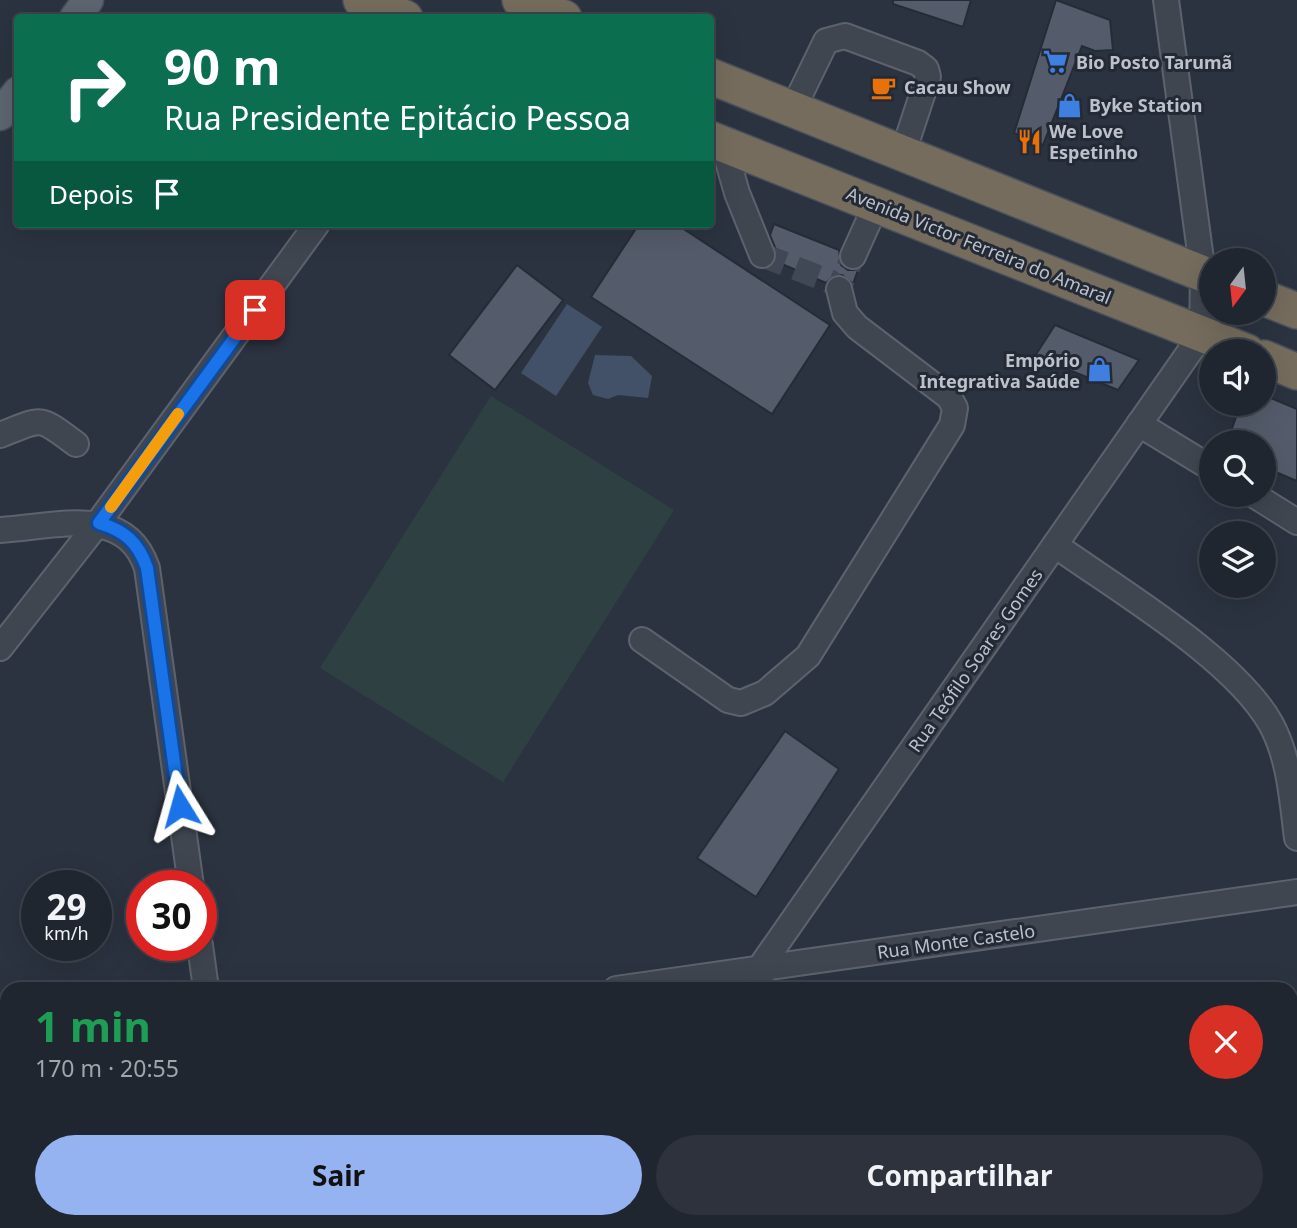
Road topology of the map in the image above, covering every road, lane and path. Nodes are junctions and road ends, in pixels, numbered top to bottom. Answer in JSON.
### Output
{"nodes":[{"id":1,"x":361,"y":0,"type":"edge"},
{"id":2,"x":520,"y":0,"type":"edge"},
{"id":3,"x":1166,"y":0,"type":"edge"},
{"id":4,"x":395,"y":14,"type":"edge"},
{"id":5,"x":554,"y":14,"type":"edge"},
{"id":6,"x":714,"y":78,"type":"edge"},
{"id":7,"x":793,"y":109,"type":"junction"},
{"id":8,"x":717,"y":141,"type":"edge"},
{"id":9,"x":904,"y":153,"type":"junction"},
{"id":10,"x":876,"y":205,"type":"junction"},
{"id":11,"x":314,"y":228,"type":"edge"},
{"id":12,"x":1203,"y":248,"type":"edge"},
{"id":13,"x":762,"y":255,"type":"dead end"},
{"id":14,"x":853,"y":256,"type":"tunnel mouth"},
{"id":15,"x":1199,"y":272,"type":"edge"},
{"id":16,"x":839,"y":289,"type":"dead end"},
{"id":17,"x":1276,"y":303,"type":"edge"},
{"id":18,"x":1297,"y":312,"type":"edge"},
{"id":19,"x":1203,"y":326,"type":"edge"},
{"id":20,"x":1202,"y":334,"type":"junction"},
{"id":21,"x":1214,"y":339,"type":"edge"},
{"id":22,"x":1276,"y":363,"type":"edge"},
{"id":23,"x":1297,"y":372,"type":"edge"},
{"id":24,"x":1139,"y":424,"type":"junction"},
{"id":25,"x":0,"y":435,"type":"edge"},
{"id":26,"x":76,"y":444,"type":"dead end"},
{"id":27,"x":1199,"y":461,"type":"edge"},
{"id":28,"x":1273,"y":507,"type":"edge"},
{"id":29,"x":1297,"y":522,"type":"edge"},
{"id":30,"x":99,"y":523,"type":"junction"},
{"id":31,"x":0,"y":530,"type":"edge"},
{"id":32,"x":1055,"y":545,"type":"junction"},
{"id":33,"x":642,"y":640,"type":"dead end"},
{"id":34,"x":0,"y":648,"type":"edge"},
{"id":35,"x":1297,"y":838,"type":"edge"},
{"id":36,"x":189,"y":870,"type":"edge"},
{"id":37,"x":1297,"y":892,"type":"edge"},
{"id":38,"x":202,"y":961,"type":"edge"},
{"id":39,"x":761,"y":979,"type":"edge"},
{"id":40,"x":205,"y":982,"type":"edge"},
{"id":41,"x":718,"y":982,"type":"edge"}],
"edges":[{"from":1,"to":4,"type":"highway"},
{"from":2,"to":5,"type":"highway"},
{"from":3,"to":12,"type":"street"},
{"from":6,"to":7,"type":"highway"},
{"from":7,"to":9,"type":"highway"},
{"from":7,"to":9,"type":"street"},
{"from":8,"to":10,"type":"highway","name":"Avenida Victor Ferreira do Amaral"},
{"from":8,"to":13,"type":"street"},
{"from":9,"to":15,"type":"highway"},
{"from":10,"to":14,"type":"street"},
{"from":10,"to":20,"type":"highway","name":"Avenida Victor Ferreira do Amaral"},
{"from":11,"to":30,"type":"street"},
{"from":16,"to":33,"type":"street"},
{"from":17,"to":18,"type":"highway"},
{"from":19,"to":20,"type":"street"},
{"from":20,"to":21,"type":"highway","name":"Avenida Victor Ferreira do Amaral"},
{"from":20,"to":24,"type":"street","name":"Rua Teófilo Soares Gomes"},
{"from":22,"to":23,"type":"highway"},
{"from":24,"to":27,"type":"street"},
{"from":24,"to":32,"type":"street","name":"Rua Teófilo Soares Gomes"},
{"from":25,"to":26,"type":"street"},
{"from":28,"to":29,"type":"street"},
{"from":30,"to":31,"type":"street"},
{"from":30,"to":34,"type":"street"},
{"from":30,"to":36,"type":"street"},
{"from":32,"to":35,"type":"street"},
{"from":32,"to":39,"type":"street","name":"Rua Teófilo Soares Gomes"},
{"from":37,"to":39,"type":"street","name":"Rua Monte Castelo"},
{"from":38,"to":40,"type":"street"},
{"from":39,"to":41,"type":"street","name":"Rua Monte Castelo"}]}
